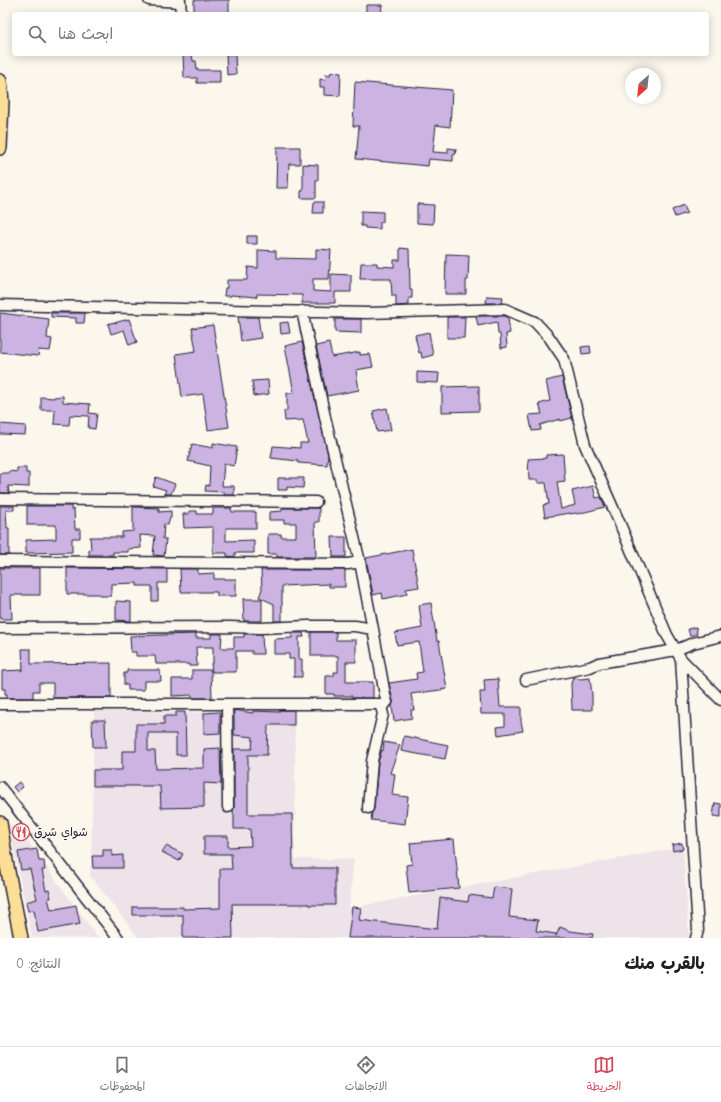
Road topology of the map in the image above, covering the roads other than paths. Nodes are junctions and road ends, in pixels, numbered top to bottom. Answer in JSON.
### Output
{"nodes":[{"id":1,"x":149,"y":0,"type":"edge"},
{"id":2,"x":180,"y":1,"type":"edge"},
{"id":3,"x":181,"y":12,"type":"edge"},
{"id":4,"x":0,"y":81,"type":"edge"},
{"id":5,"x":0,"y":148,"type":"edge"},
{"id":6,"x":0,"y":305,"type":"edge"},
{"id":7,"x":302,"y":311,"type":"junction"},
{"id":8,"x":0,"y":499,"type":"edge"},
{"id":9,"x":316,"y":502,"type":"dead end"},
{"id":10,"x":0,"y":561,"type":"edge"},
{"id":11,"x":360,"y":562,"type":"junction"},
{"id":12,"x":0,"y":628,"type":"edge"},
{"id":13,"x":373,"y":629,"type":"junction"},
{"id":14,"x":721,"y":636,"type":"edge"},
{"id":15,"x":678,"y":654,"type":"junction"},
{"id":16,"x":526,"y":680,"type":"dead end"},
{"id":17,"x":721,"y":700,"type":"edge"},
{"id":18,"x":0,"y":704,"type":"edge"},
{"id":19,"x":227,"y":704,"type":"junction"},
{"id":20,"x":380,"y":707,"type":"junction"},
{"id":21,"x":0,"y":787,"type":"edge"},
{"id":22,"x":228,"y":807,"type":"dead end"},
{"id":23,"x":368,"y":808,"type":"dead end"},
{"id":24,"x":0,"y":823,"type":"edge"},
{"id":25,"x":21,"y":938,"type":"edge"},
{"id":26,"x":118,"y":938,"type":"edge"},
{"id":27,"x":696,"y":938,"type":"edge"}],
"edges":[{"from":1,"to":2,"type":"street"},
{"from":2,"to":3,"type":"street"},
{"from":4,"to":5,"type":"main road"},
{"from":6,"to":7,"type":"street"},
{"from":7,"to":11,"type":"street"},
{"from":7,"to":15,"type":"street"},
{"from":8,"to":9,"type":"street"},
{"from":10,"to":11,"type":"street"},
{"from":11,"to":13,"type":"street"},
{"from":12,"to":13,"type":"street"},
{"from":13,"to":20,"type":"street"},
{"from":14,"to":15,"type":"street"},
{"from":15,"to":16,"type":"street"},
{"from":15,"to":17,"type":"street"},
{"from":15,"to":27,"type":"street"},
{"from":18,"to":19,"type":"street"},
{"from":19,"to":20,"type":"street"},
{"from":19,"to":22,"type":"street"},
{"from":20,"to":23,"type":"street"},
{"from":21,"to":26,"type":"street"},
{"from":24,"to":25,"type":"main road"}]}
